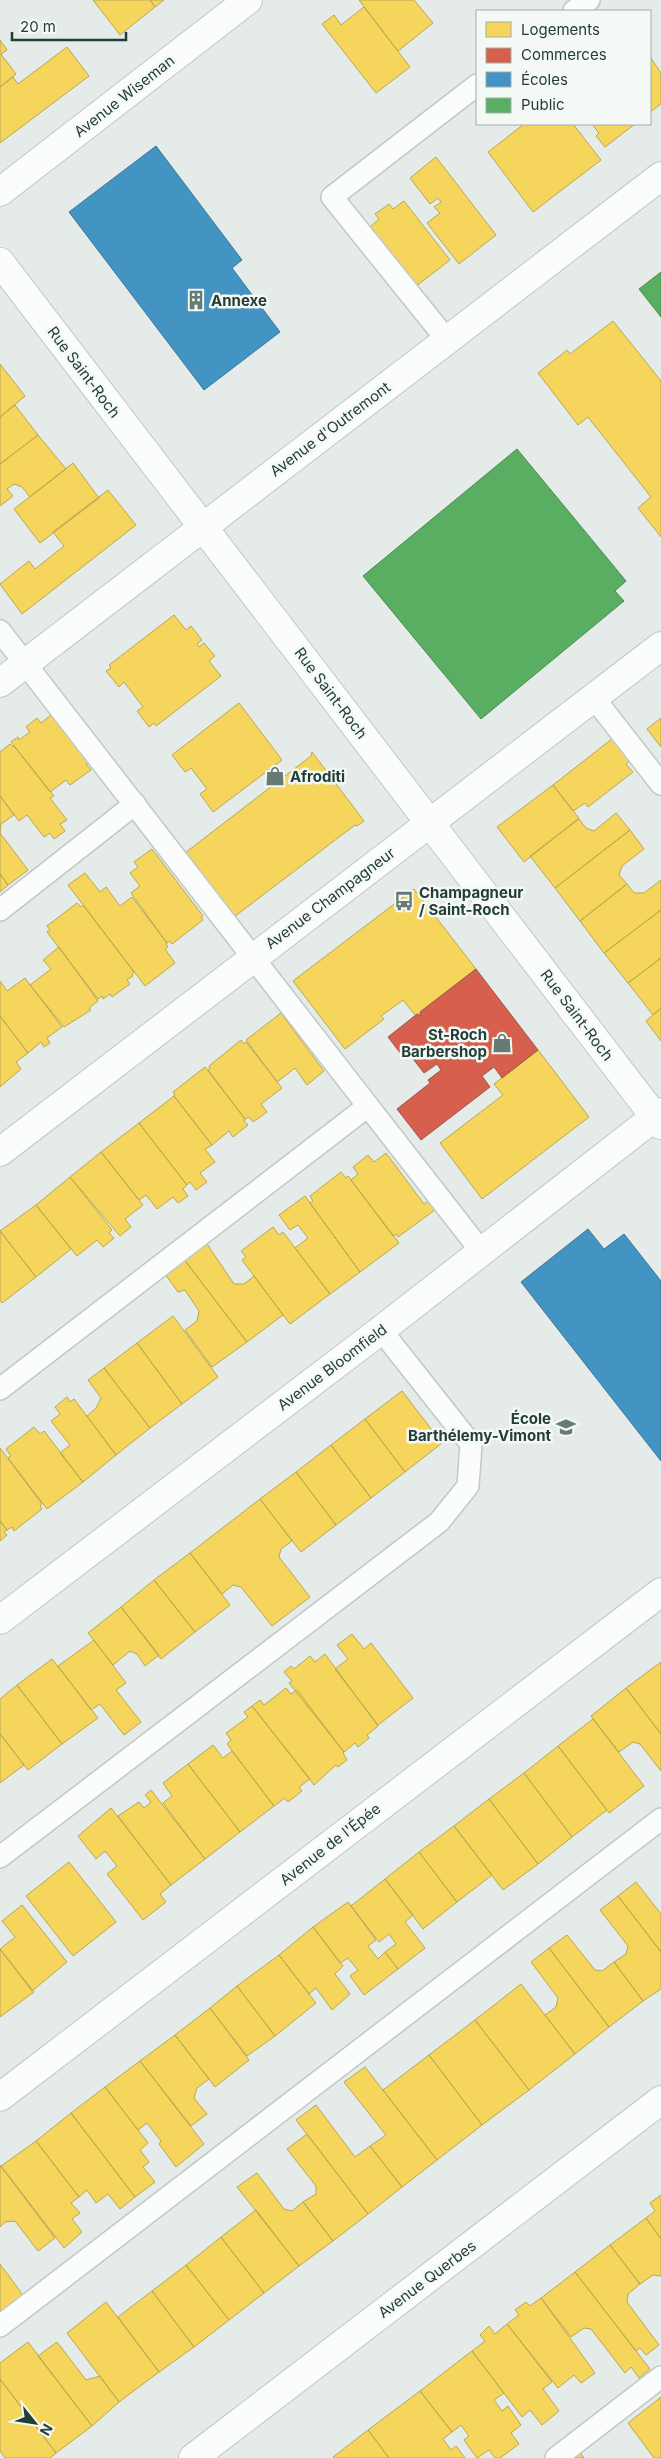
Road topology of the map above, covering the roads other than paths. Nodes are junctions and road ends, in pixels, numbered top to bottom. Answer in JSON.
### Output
{"nodes":[{"id":1,"x":248,"y":0,"type":"edge"},
{"id":2,"x":589,"y":0,"type":"edge"},
{"id":3,"x":575,"y":10,"type":"edge"},
{"id":4,"x":476,"y":86,"type":"edge"},
{"id":5,"x":661,"y":176,"type":"edge"},
{"id":6,"x":0,"y":192,"type":"edge"},
{"id":7,"x":0,"y":262,"type":"edge"},
{"id":8,"x":447,"y":340,"type":"junction"},
{"id":9,"x":204,"y":527,"type":"junction"},
{"id":10,"x":0,"y":631,"type":"edge"},
{"id":11,"x":661,"y":646,"type":"edge"},
{"id":12,"x":25,"y":663,"type":"junction"},
{"id":13,"x":0,"y":683,"type":"edge"},
{"id":14,"x":594,"y":698,"type":"junction"},
{"id":15,"x":661,"y":784,"type":"edge"},
{"id":16,"x":135,"y":804,"type":"junction"},
{"id":17,"x":430,"y":822,"type":"junction"},
{"id":18,"x":0,"y":910,"type":"edge"},
{"id":19,"x":253,"y":957,"type":"junction"},
{"id":20,"x":368,"y":1106,"type":"junction"},
{"id":21,"x":659,"y":1118,"type":"edge"},
{"id":22,"x":0,"y":1152,"type":"edge"},
{"id":23,"x":481,"y":1251,"type":"junction"},
{"id":24,"x":381,"y":1330,"type":"junction"},
{"id":25,"x":0,"y":1388,"type":"edge"},
{"id":26,"x":661,"y":1592,"type":"edge"},
{"id":27,"x":0,"y":1620,"type":"edge"},
{"id":28,"x":661,"y":1819,"type":"edge"},
{"id":29,"x":0,"y":1857,"type":"edge"},
{"id":30,"x":0,"y":2097,"type":"edge"},
{"id":31,"x":661,"y":2100,"type":"edge"},
{"id":32,"x":0,"y":2326,"type":"edge"},
{"id":33,"x":661,"y":2377,"type":"edge"},
{"id":34,"x":193,"y":2458,"type":"edge"},
{"id":35,"x":556,"y":2458,"type":"edge"}],
"edges":[{"from":1,"to":6,"type":"street","name":"Avenue Wiseman"},
{"from":2,"to":3,"type":"lane"},
{"from":4,"to":8,"type":"lane"},
{"from":5,"to":8,"type":"street","name":"Avenue d'Outremont"},
{"from":7,"to":9,"type":"street","name":"Rue Saint-Roch"},
{"from":8,"to":9,"type":"street","name":"Avenue d'Outremont"},
{"from":9,"to":12,"type":"street","name":"Avenue d'Outremont"},
{"from":9,"to":17,"type":"street","name":"Rue Saint-Roch"},
{"from":10,"to":12,"type":"lane"},
{"from":11,"to":14,"type":"street","name":"Avenue Champagneur"},
{"from":12,"to":13,"type":"street","name":"Avenue d'Outremont"},
{"from":12,"to":16,"type":"lane"},
{"from":14,"to":15,"type":"lane"},
{"from":14,"to":17,"type":"street","name":"Avenue Champagneur"},
{"from":16,"to":18,"type":"lane"},
{"from":16,"to":19,"type":"lane"},
{"from":17,"to":19,"type":"street","name":"Avenue Champagneur"},
{"from":17,"to":21,"type":"street","name":"Rue Saint-Roch"},
{"from":19,"to":20,"type":"lane"},
{"from":19,"to":22,"type":"street","name":"Avenue Champagneur"},
{"from":20,"to":23,"type":"lane"},
{"from":20,"to":25,"type":"lane"},
{"from":21,"to":23,"type":"street","name":"Avenue Bloomfield"},
{"from":23,"to":24,"type":"street","name":"Avenue Bloomfield"},
{"from":24,"to":27,"type":"street","name":"Avenue Bloomfield"},
{"from":24,"to":29,"type":"lane"},
{"from":26,"to":30,"type":"street","name":"Avenue de l'Épée"},
{"from":28,"to":32,"type":"lane"},
{"from":31,"to":34,"type":"street","name":"Avenue Querbes"},
{"from":33,"to":35,"type":"lane"}]}
